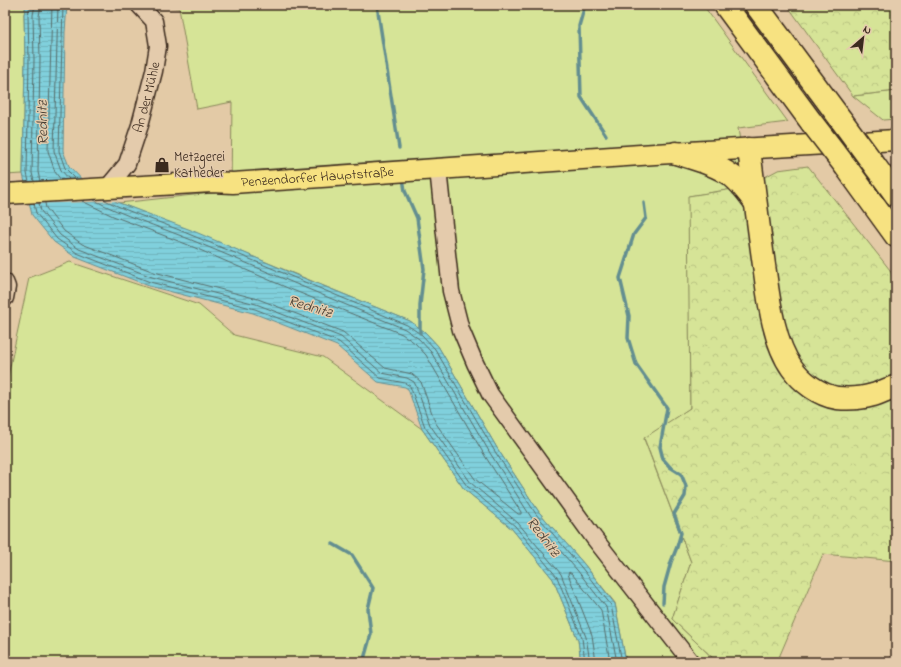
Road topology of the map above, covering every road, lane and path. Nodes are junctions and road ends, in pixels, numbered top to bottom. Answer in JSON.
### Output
{"nodes":[{"id":1,"x":139,"y":5,"type":"edge"},
{"id":2,"x":725,"y":5,"type":"edge"},
{"id":3,"x":756,"y":5,"type":"edge"},
{"id":4,"x":896,"y":140,"type":"edge"},
{"id":5,"x":749,"y":148,"type":"junction"},
{"id":6,"x":676,"y":153,"type":"junction"},
{"id":7,"x":438,"y":168,"type":"junction"},
{"id":8,"x":101,"y":188,"type":"junction"},
{"id":9,"x":12,"y":194,"type":"edge"},
{"id":10,"x":896,"y":195,"type":"edge"},
{"id":11,"x":755,"y":202,"type":"junction"},
{"id":12,"x":878,"y":210,"type":"junction"},
{"id":13,"x":896,"y":236,"type":"edge"},
{"id":14,"x":896,"y":249,"type":"edge"},
{"id":15,"x":5,"y":282,"type":"edge"},
{"id":16,"x":5,"y":298,"type":"edge"},
{"id":17,"x":895,"y":385,"type":"edge"},
{"id":18,"x":692,"y":662,"type":"edge"}],
"edges":[{"from":1,"to":8,"type":"street","name":"An der Mühle"},
{"from":2,"to":12,"type":"highway","bridge":true},
{"from":3,"to":10,"type":"highway","bridge":true},
{"from":4,"to":5,"type":"main road","name":"Penzendorfer Hauptstraße"},
{"from":5,"to":6,"type":"main road","name":"Penzendorfer Hauptstraße"},
{"from":5,"to":11,"type":"highway"},
{"from":6,"to":7,"type":"main road","name":"Penzendorfer Hauptstraße"},
{"from":6,"to":11,"type":"highway"},
{"from":7,"to":8,"type":"main road","name":"Penzendorfer Hauptstraße"},
{"from":7,"to":18,"type":"street"},
{"from":8,"to":9,"type":"main road","name":"Penzendorfer Hauptstraße"},
{"from":11,"to":17,"type":"highway"},
{"from":12,"to":13,"type":"highway"},
{"from":12,"to":14,"type":"highway"},
{"from":15,"to":16,"type":"street"}]}
